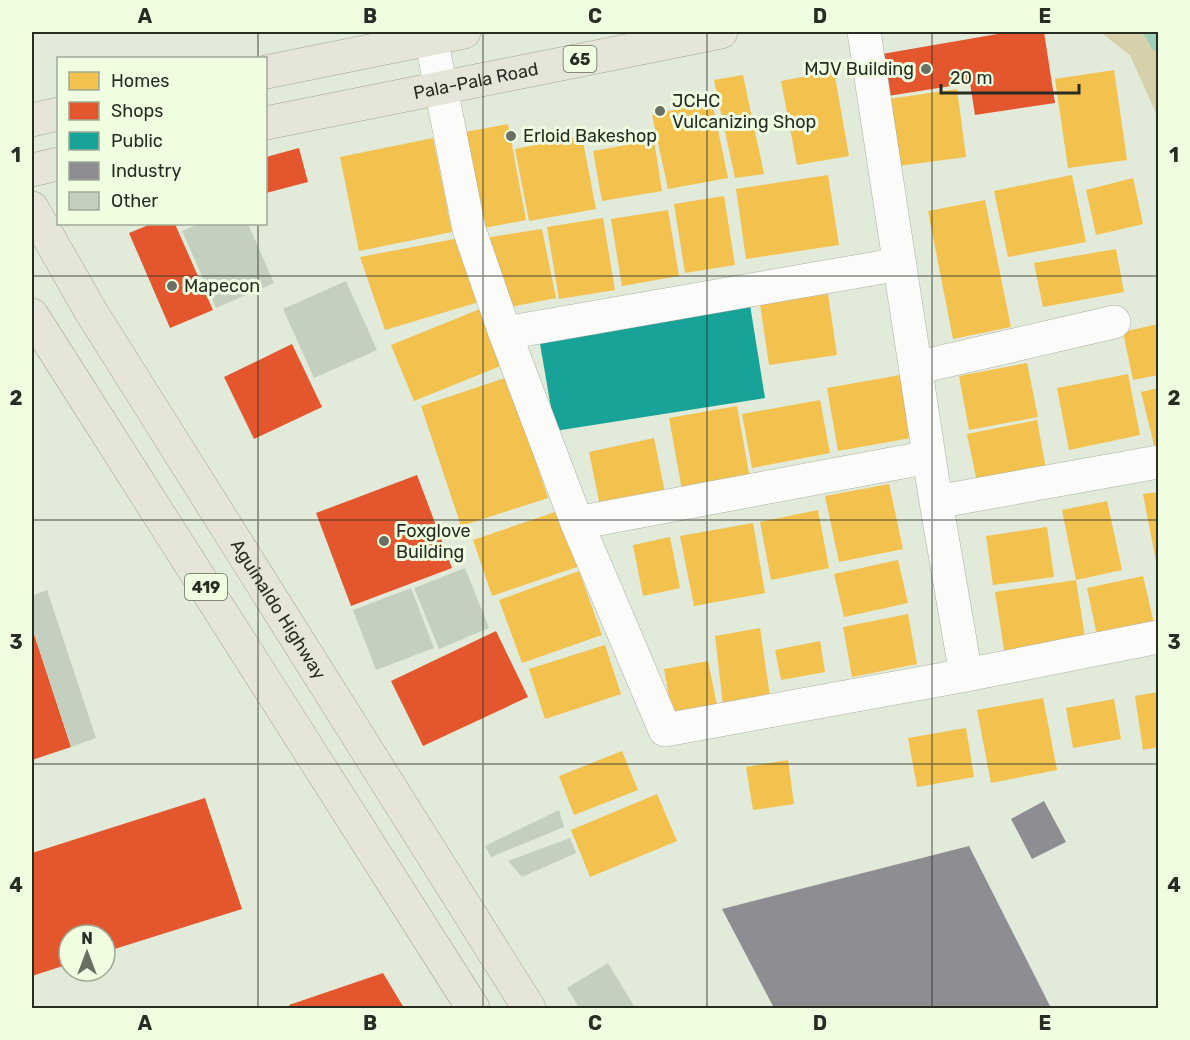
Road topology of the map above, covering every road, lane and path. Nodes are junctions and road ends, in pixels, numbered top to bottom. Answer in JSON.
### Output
{"nodes":[{"id":1,"x":464,"y":32,"type":"edge"},
{"id":2,"x":721,"y":32,"type":"edge"},
{"id":3,"x":864,"y":32,"type":"edge"},
{"id":4,"x":430,"y":38,"type":"junction"},
{"id":5,"x":267,"y":72,"type":"edge"},
{"id":6,"x":439,"y":87,"type":"junction"},
{"id":7,"x":57,"y":114,"type":"edge"},
{"id":8,"x":32,"y":120,"type":"edge"},
{"id":9,"x":267,"y":123,"type":"edge"},
{"id":10,"x":57,"y":164,"type":"edge"},
{"id":11,"x":32,"y":170,"type":"edge"},
{"id":12,"x":32,"y":208,"type":"edge"},
{"id":13,"x":900,"y":264,"type":"junction"},
{"id":14,"x":32,"y":315,"type":"edge"},
{"id":15,"x":1114,"y":322,"type":"dead end"},
{"id":16,"x":505,"y":333,"type":"junction"},
{"id":17,"x":915,"y":368,"type":"junction"},
{"id":18,"x":929,"y":457,"type":"junction"},
{"id":19,"x":1158,"y":462,"type":"edge"},
{"id":20,"x":936,"y":502,"type":"junction"},
{"id":21,"x":577,"y":523,"type":"junction"},
{"id":22,"x":1158,"y":636,"type":"edge"},
{"id":23,"x":966,"y":675,"type":"junction"},
{"id":24,"x":472,"y":1008,"type":"edge"},
{"id":25,"x":529,"y":1008,"type":"edge"}],
"edges":[{"from":1,"to":4,"type":"main road"},
{"from":2,"to":6,"type":"main road","name":"Pala-Pala Road","number":"65"},
{"from":3,"to":13,"type":"street"},
{"from":4,"to":5,"type":"main road"},
{"from":4,"to":6,"type":"street"},
{"from":6,"to":9,"type":"main road","name":"Pala-Pala Road","number":"65"},
{"from":6,"to":16,"type":"street"},
{"from":7,"to":8,"type":"main road"},
{"from":10,"to":11,"type":"main road"},
{"from":12,"to":25,"type":"main road","name":"Aguinaldo Highway","number":"419"},
{"from":13,"to":16,"type":"street"},
{"from":13,"to":17,"type":"street"},
{"from":14,"to":24,"type":"main road","number":"419"},
{"from":15,"to":17,"type":"street"},
{"from":16,"to":21,"type":"street"},
{"from":17,"to":18,"type":"street"},
{"from":18,"to":20,"type":"street"},
{"from":18,"to":21,"type":"street"},
{"from":19,"to":20,"type":"street"},
{"from":20,"to":23,"type":"street"},
{"from":21,"to":23,"type":"street"},
{"from":22,"to":23,"type":"street"}]}
